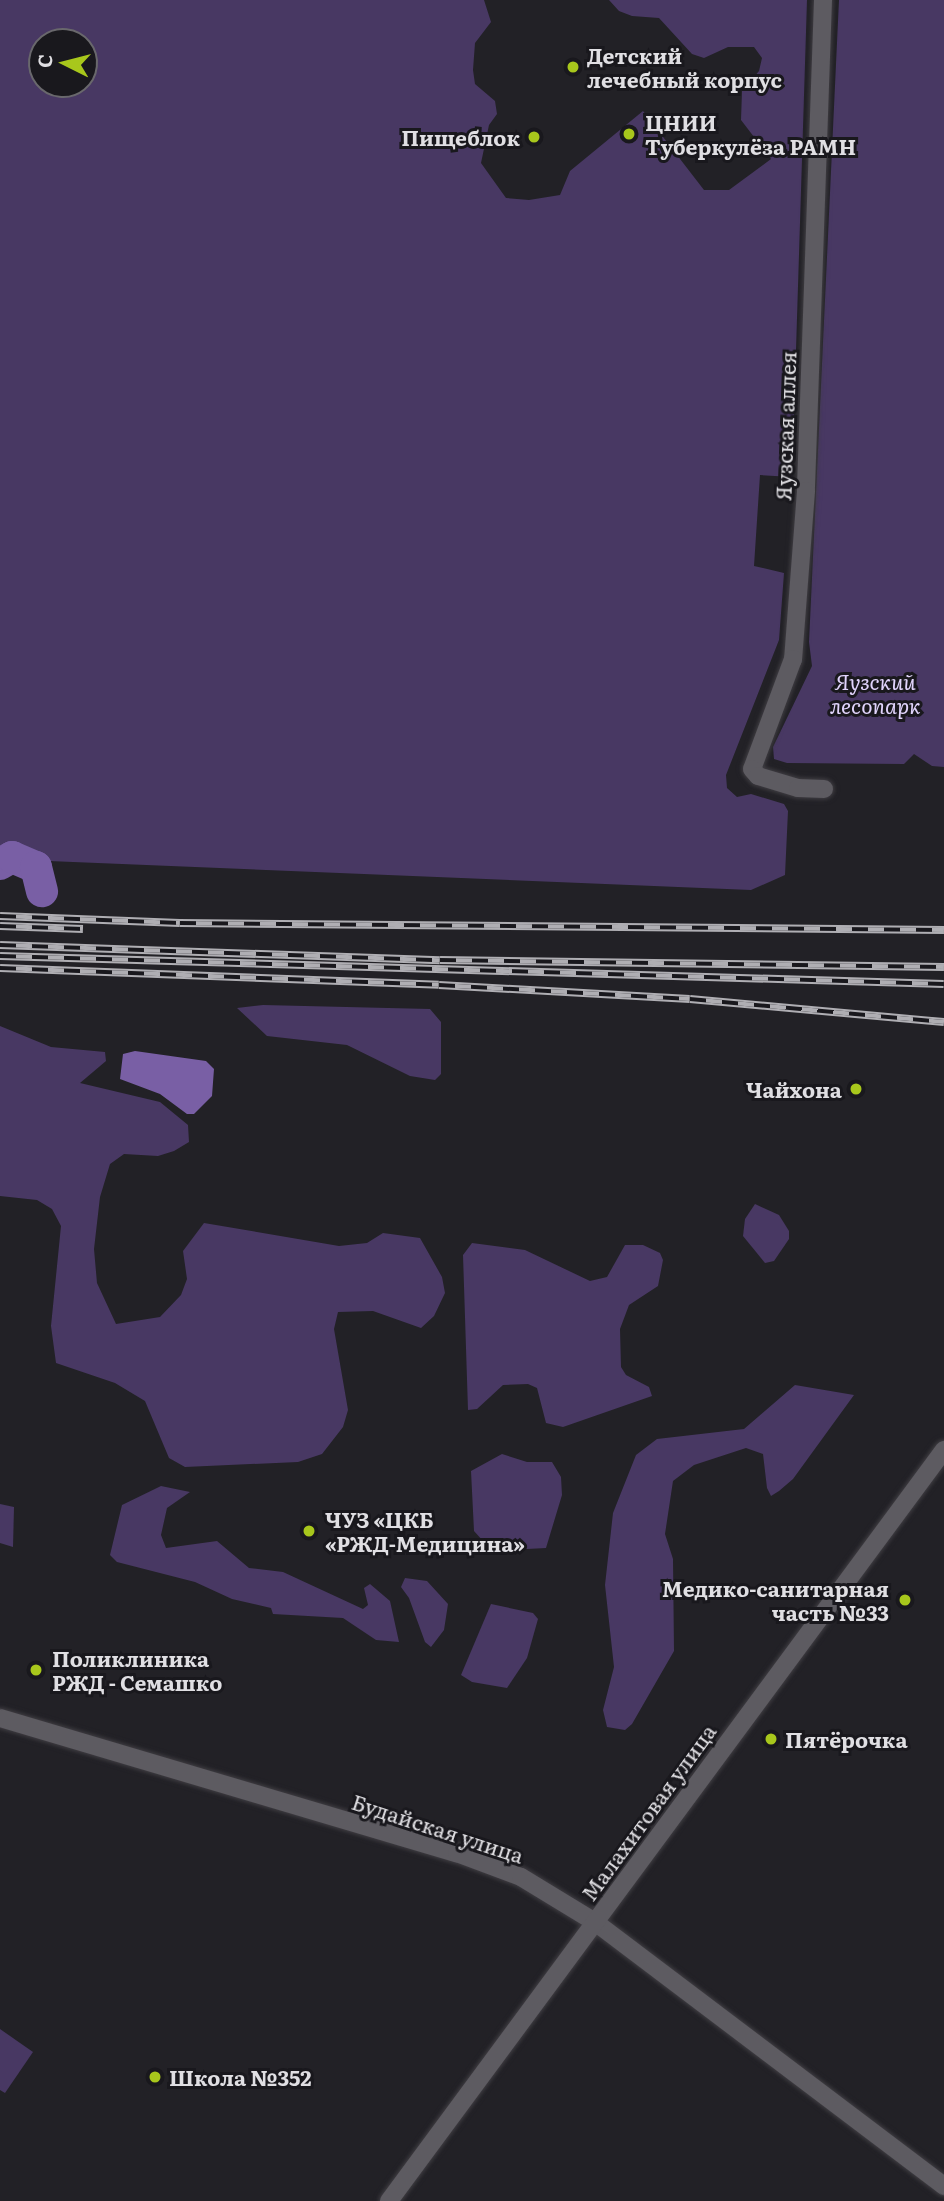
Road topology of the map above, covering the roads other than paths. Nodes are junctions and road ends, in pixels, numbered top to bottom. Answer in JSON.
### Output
{"nodes":[{"id":1,"x":822,"y":0,"type":"edge"},
{"id":2,"x":824,"y":789,"type":"dead end"},
{"id":3,"x":944,"y":1450,"type":"edge"},
{"id":4,"x":0,"y":1718,"type":"edge"},
{"id":5,"x":595,"y":1922,"type":"junction"},
{"id":6,"x":944,"y":2186,"type":"edge"},
{"id":7,"x":389,"y":2201,"type":"edge"}],
"edges":[{"from":1,"to":2,"type":"street","name":"Яузская аллея"},
{"from":3,"to":5,"type":"street","name":"Малахитовая улица"},
{"from":4,"to":5,"type":"street","name":"Будайская улица"},
{"from":5,"to":6,"type":"street","name":"Будайская улица"},
{"from":5,"to":7,"type":"street","name":"Малахитовая улица"}]}
